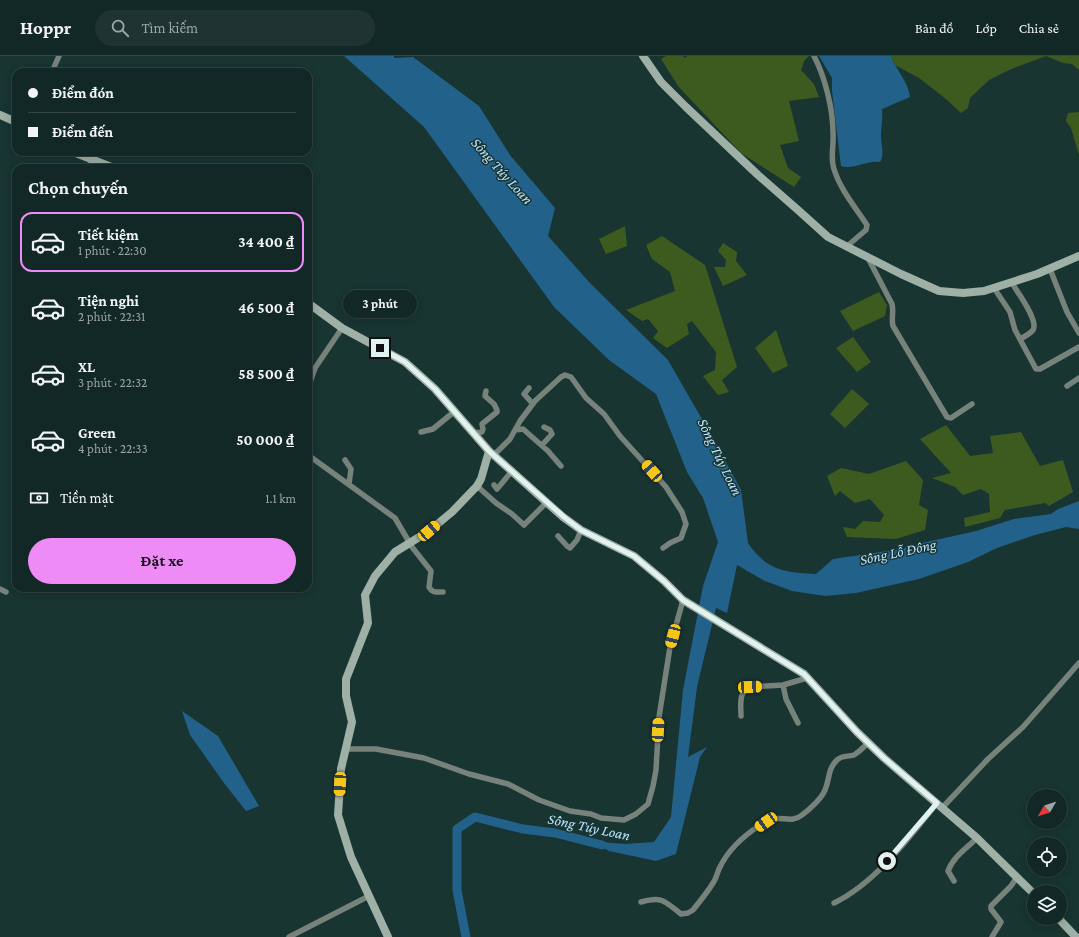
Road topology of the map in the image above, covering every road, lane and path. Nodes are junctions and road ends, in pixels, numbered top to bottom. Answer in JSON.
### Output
{"nodes":[{"id":1,"x":59,"y":56,"type":"edge"},
{"id":2,"x":643,"y":56,"type":"edge"},
{"id":3,"x":814,"y":56,"type":"edge"},
{"id":4,"x":54,"y":68,"type":"edge"},
{"id":5,"x":0,"y":115,"type":"edge"},
{"id":6,"x":12,"y":120,"type":"edge"},
{"id":7,"x":83,"y":156,"type":"edge"},
{"id":8,"x":91,"y":159,"type":"junction"},
{"id":9,"x":90,"y":164,"type":"edge"},
{"id":10,"x":104,"y":164,"type":"edge"},
{"id":11,"x":846,"y":247,"type":"junction"},
{"id":12,"x":1079,"y":256,"type":"edge"},
{"id":13,"x":868,"y":258,"type":"junction"},
{"id":14,"x":1050,"y":269,"type":"junction"},
{"id":15,"x":1012,"y":283,"type":"junction"},
{"id":16,"x":994,"y":288,"type":"junction"},
{"id":17,"x":312,"y":306,"type":"edge"},
{"id":18,"x":342,"y":328,"type":"junction"},
{"id":19,"x":1079,"y":333,"type":"edge"},
{"id":20,"x":1020,"y":339,"type":"junction"},
{"id":21,"x":1079,"y":347,"type":"edge"},
{"id":22,"x":312,"y":376,"type":"edge"},
{"id":23,"x":1079,"y":378,"type":"edge"},
{"id":24,"x":1067,"y":386,"type":"dead end"},
{"id":25,"x":529,"y":388,"type":"dead end"},
{"id":26,"x":486,"y":391,"type":"dead end"},
{"id":27,"x":533,"y":404,"type":"junction"},
{"id":28,"x":972,"y":404,"type":"dead end"},
{"id":29,"x":455,"y":411,"type":"junction"},
{"id":30,"x":544,"y":427,"type":"dead end"},
{"id":31,"x":515,"y":430,"type":"junction"},
{"id":32,"x":421,"y":432,"type":"dead end"},
{"id":33,"x":474,"y":433,"type":"junction"},
{"id":34,"x":542,"y":445,"type":"junction"},
{"id":35,"x":492,"y":453,"type":"junction"},
{"id":36,"x":312,"y":457,"type":"edge"},
{"id":37,"x":345,"y":460,"type":"dead end"},
{"id":38,"x":561,"y":466,"type":"dead end"},
{"id":39,"x":512,"y":471,"type":"junction"},
{"id":40,"x":349,"y":484,"type":"junction"},
{"id":41,"x":494,"y":485,"type":"dead end"},
{"id":42,"x":477,"y":486,"type":"junction"},
{"id":43,"x":547,"y":502,"type":"junction"},
{"id":44,"x":581,"y":530,"type":"junction"},
{"id":45,"x":558,"y":536,"type":"dead end"},
{"id":46,"x":410,"y":542,"type":"junction"},
{"id":47,"x":663,"y":548,"type":"dead end"},
{"id":48,"x":443,"y":592,"type":"dead end"},
{"id":49,"x":683,"y":600,"type":"junction"},
{"id":50,"x":1079,"y":663,"type":"edge"},
{"id":51,"x":807,"y":678,"type":"junction"},
{"id":52,"x":783,"y":685,"type":"junction"},
{"id":53,"x":741,"y":716,"type":"dead end"},
{"id":54,"x":798,"y":723,"type":"dead end"},
{"id":55,"x":868,"y":743,"type":"junction"},
{"id":56,"x":345,"y":749,"type":"junction"},
{"id":57,"x":940,"y":805,"type":"junction"},
{"id":58,"x":977,"y":838,"type":"junction"},
{"id":59,"x":1017,"y":877,"type":"junction"},
{"id":60,"x":954,"y":881,"type":"dead end"},
{"id":61,"x":1027,"y":887,"type":"edge"},
{"id":62,"x":369,"y":896,"type":"junction"},
{"id":63,"x":641,"y":902,"type":"dead end"},
{"id":64,"x":834,"y":903,"type":"dead end"},
{"id":65,"x":1065,"y":925,"type":"edge"},
{"id":66,"x":289,"y":937,"type":"edge"},
{"id":67,"x":388,"y":937,"type":"edge"},
{"id":68,"x":992,"y":937,"type":"edge"},
{"id":69,"x":1076,"y":937,"type":"edge"}],
"edges":[{"from":1,"to":4,"type":"street"},
{"from":2,"to":11,"type":"street"},
{"from":3,"to":11,"type":"street"},
{"from":5,"to":6,"type":"street"},
{"from":7,"to":8,"type":"street"},
{"from":8,"to":9,"type":"street"},
{"from":8,"to":10,"type":"street"},
{"from":11,"to":13,"type":"street"},
{"from":12,"to":14,"type":"street"},
{"from":13,"to":16,"type":"street"},
{"from":13,"to":28,"type":"street"},
{"from":14,"to":15,"type":"street"},
{"from":14,"to":19,"type":"street"},
{"from":15,"to":16,"type":"street"},
{"from":15,"to":20,"type":"street"},
{"from":16,"to":20,"type":"street"},
{"from":17,"to":18,"type":"street"},
{"from":18,"to":22,"type":"street"},
{"from":18,"to":29,"type":"street"},
{"from":20,"to":21,"type":"street"},
{"from":23,"to":24,"type":"street"},
{"from":25,"to":27,"type":"street"},
{"from":26,"to":33,"type":"street"},
{"from":27,"to":31,"type":"street"},
{"from":27,"to":47,"type":"street"},
{"from":29,"to":32,"type":"street"},
{"from":29,"to":33,"type":"street"},
{"from":30,"to":34,"type":"street"},
{"from":31,"to":34,"type":"street"},
{"from":31,"to":35,"type":"street"},
{"from":33,"to":35,"type":"street"},
{"from":34,"to":38,"type":"street"},
{"from":35,"to":39,"type":"street"},
{"from":35,"to":42,"type":"street"},
{"from":36,"to":40,"type":"street"},
{"from":37,"to":40,"type":"street"},
{"from":39,"to":41,"type":"street"},
{"from":39,"to":43,"type":"street"},
{"from":40,"to":46,"type":"street"},
{"from":42,"to":43,"type":"street"},
{"from":42,"to":46,"type":"street"},
{"from":43,"to":44,"type":"street"},
{"from":44,"to":45,"type":"street"},
{"from":44,"to":49,"type":"street"},
{"from":46,"to":48,"type":"street"},
{"from":46,"to":56,"type":"street"},
{"from":49,"to":51,"type":"street"},
{"from":49,"to":56,"type":"street"},
{"from":50,"to":57,"type":"street"},
{"from":51,"to":52,"type":"street"},
{"from":51,"to":55,"type":"street"},
{"from":52,"to":53,"type":"street"},
{"from":52,"to":54,"type":"street"},
{"from":55,"to":57,"type":"street"},
{"from":55,"to":63,"type":"street"},
{"from":56,"to":62,"type":"street"},
{"from":57,"to":58,"type":"street"},
{"from":57,"to":64,"type":"street"},
{"from":58,"to":59,"type":"street"},
{"from":58,"to":60,"type":"street"},
{"from":59,"to":61,"type":"street"},
{"from":59,"to":68,"type":"street"},
{"from":62,"to":66,"type":"street"},
{"from":62,"to":67,"type":"street"},
{"from":65,"to":69,"type":"street"}]}
